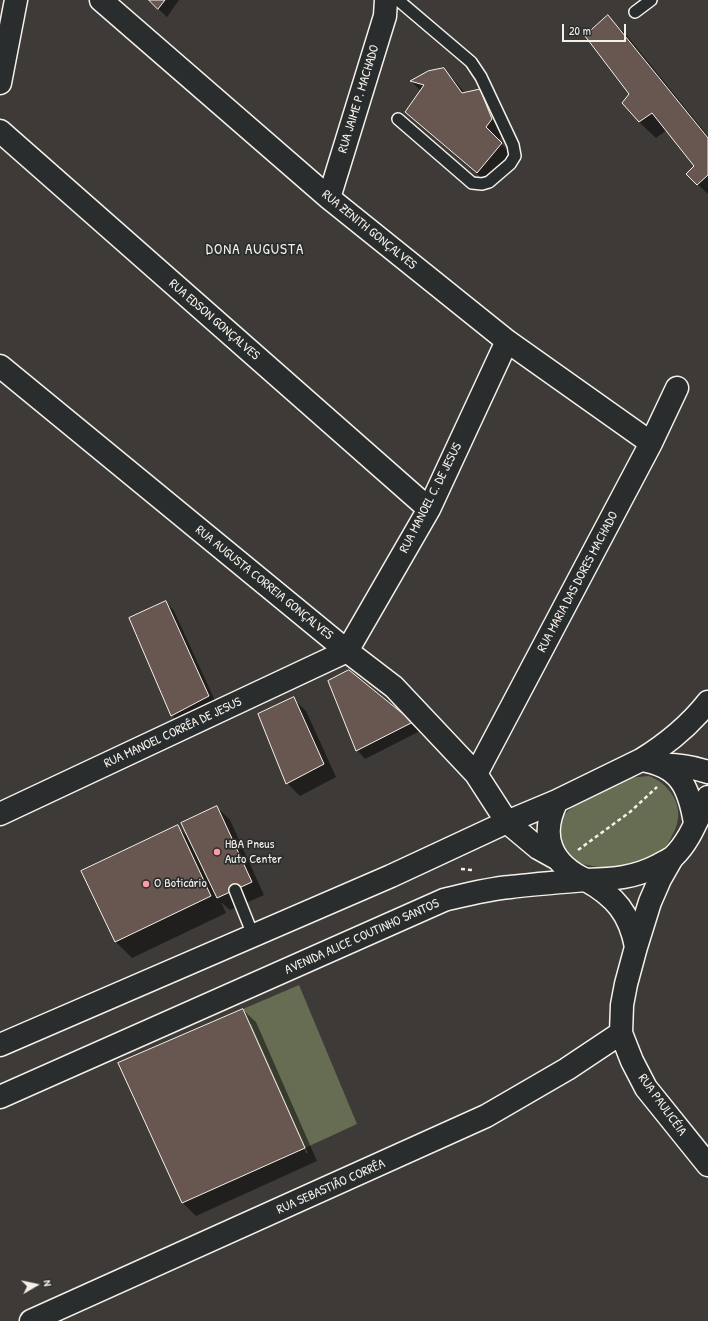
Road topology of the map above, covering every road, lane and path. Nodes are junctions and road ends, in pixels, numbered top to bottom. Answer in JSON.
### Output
{"nodes":[{"id":1,"x":16,"y":0,"type":"edge"},
{"id":2,"x":100,"y":0,"type":"edge"},
{"id":3,"x":386,"y":0,"type":"edge"},
{"id":4,"x":398,"y":0,"type":"edge"},
{"id":5,"x":651,"y":0,"type":"edge"},
{"id":6,"x":635,"y":12,"type":"dead end"},
{"id":7,"x":0,"y":83,"type":"edge"},
{"id":8,"x":398,"y":120,"type":"dead end"},
{"id":9,"x":0,"y":131,"type":"edge"},
{"id":10,"x":329,"y":198,"type":"junction"},
{"id":11,"x":508,"y":341,"type":"junction"},
{"id":12,"x":0,"y":366,"type":"edge"},
{"id":13,"x":677,"y":388,"type":"dead end"},
{"id":14,"x":651,"y":443,"type":"junction"},
{"id":15,"x":429,"y":509,"type":"junction"},
{"id":16,"x":347,"y":651,"type":"junction"},
{"id":17,"x":708,"y":702,"type":"edge"},
{"id":18,"x":651,"y":762,"type":"junction"},
{"id":19,"x":708,"y":772,"type":"edge"},
{"id":20,"x":476,"y":774,"type":"junction"},
{"id":21,"x":708,"y":797,"type":"edge"},
{"id":22,"x":557,"y":801,"type":"junction"},
{"id":23,"x":0,"y":814,"type":"edge"},
{"id":24,"x":507,"y":822,"type":"junction"},
{"id":25,"x":695,"y":823,"type":"junction"},
{"id":26,"x":556,"y":858,"type":"junction"},
{"id":27,"x":672,"y":858,"type":"junction"},
{"id":28,"x":586,"y":880,"type":"junction"},
{"id":29,"x":235,"y":890,"type":"dead end"},
{"id":30,"x":253,"y":935,"type":"junction"},
{"id":31,"x":636,"y":947,"type":"junction"},
{"id":32,"x":621,"y":1033,"type":"junction"},
{"id":33,"x":0,"y":1045,"type":"edge"},
{"id":34,"x":0,"y":1098,"type":"edge"},
{"id":35,"x":708,"y":1164,"type":"edge"},
{"id":36,"x":31,"y":1321,"type":"edge"}],
"edges":[{"from":1,"to":7,"type":"street"},
{"from":2,"to":10,"type":"street","name":"RUA ZENITH GONÇALVES"},
{"from":3,"to":10,"type":"street","name":"RUA JAIME P. MACHADO"},
{"from":4,"to":8,"type":"lane"},
{"from":5,"to":6,"type":"lane"},
{"from":9,"to":15,"type":"street","name":"RUA EDSON GONÇALVES"},
{"from":10,"to":11,"type":"street","name":"RUA ZENITH GONÇALVES"},
{"from":11,"to":14,"type":"street","name":"RUA ZENITH GONÇALVES"},
{"from":11,"to":15,"type":"street","name":"RUA MANOEL C. DE JESUS"},
{"from":12,"to":16,"type":"street","name":"RUA AUGUSTA CORREIA GONÇALVES"},
{"from":13,"to":14,"type":"street","name":"RUA MARIA DAS DORES MACHADO"},
{"from":14,"to":20,"type":"street","name":"RUA MARIA DAS DORES MACHADO"},
{"from":15,"to":16,"type":"street","name":"RUA MANOEL C. DE JESUS"},
{"from":16,"to":20,"type":"street","name":"RUA AUGUSTA CORREIA GONÇALVES"},
{"from":16,"to":23,"type":"street","name":"RUA MANOEL CORRÊA DE JESUS"},
{"from":17,"to":18,"type":"street"},
{"from":18,"to":19,"type":"street"},
{"from":18,"to":22,"type":"street"},
{"from":18,"to":25,"type":"street"},
{"from":20,"to":24,"type":"street","name":"RUA AUGUSTA CORREIA GONÇALVES"},
{"from":21,"to":25,"type":"street","name":"AVENIDA ALICE COUTINHO SANTOS"},
{"from":22,"to":24,"type":"street"},
{"from":22,"to":26,"type":"street"},
{"from":24,"to":26,"type":"street","name":"RUA AUGUSTA CORREIA GONÇALVES"},
{"from":24,"to":30,"type":"street"},
{"from":25,"to":27,"type":"street","name":"AVENIDA ALICE COUTINHO SANTOS"},
{"from":26,"to":28,"type":"street"},
{"from":27,"to":28,"type":"street","name":"AVENIDA ALICE COUTINHO SANTOS"},
{"from":27,"to":31,"type":"street","name":"RUA PAULICÉIA"},
{"from":28,"to":31,"type":"street","name":"RUA PAULICÉIA"},
{"from":28,"to":34,"type":"street","name":"AVENIDA ALICE COUTINHO SANTOS"},
{"from":29,"to":30,"type":"lane"},
{"from":30,"to":33,"type":"street"},
{"from":31,"to":32,"type":"street","name":"RUA PAULICÉIA"},
{"from":32,"to":35,"type":"street","name":"RUA PAULICÉIA"},
{"from":32,"to":36,"type":"street","name":"RUA SEBASTIÃO CORRÊA"}]}
